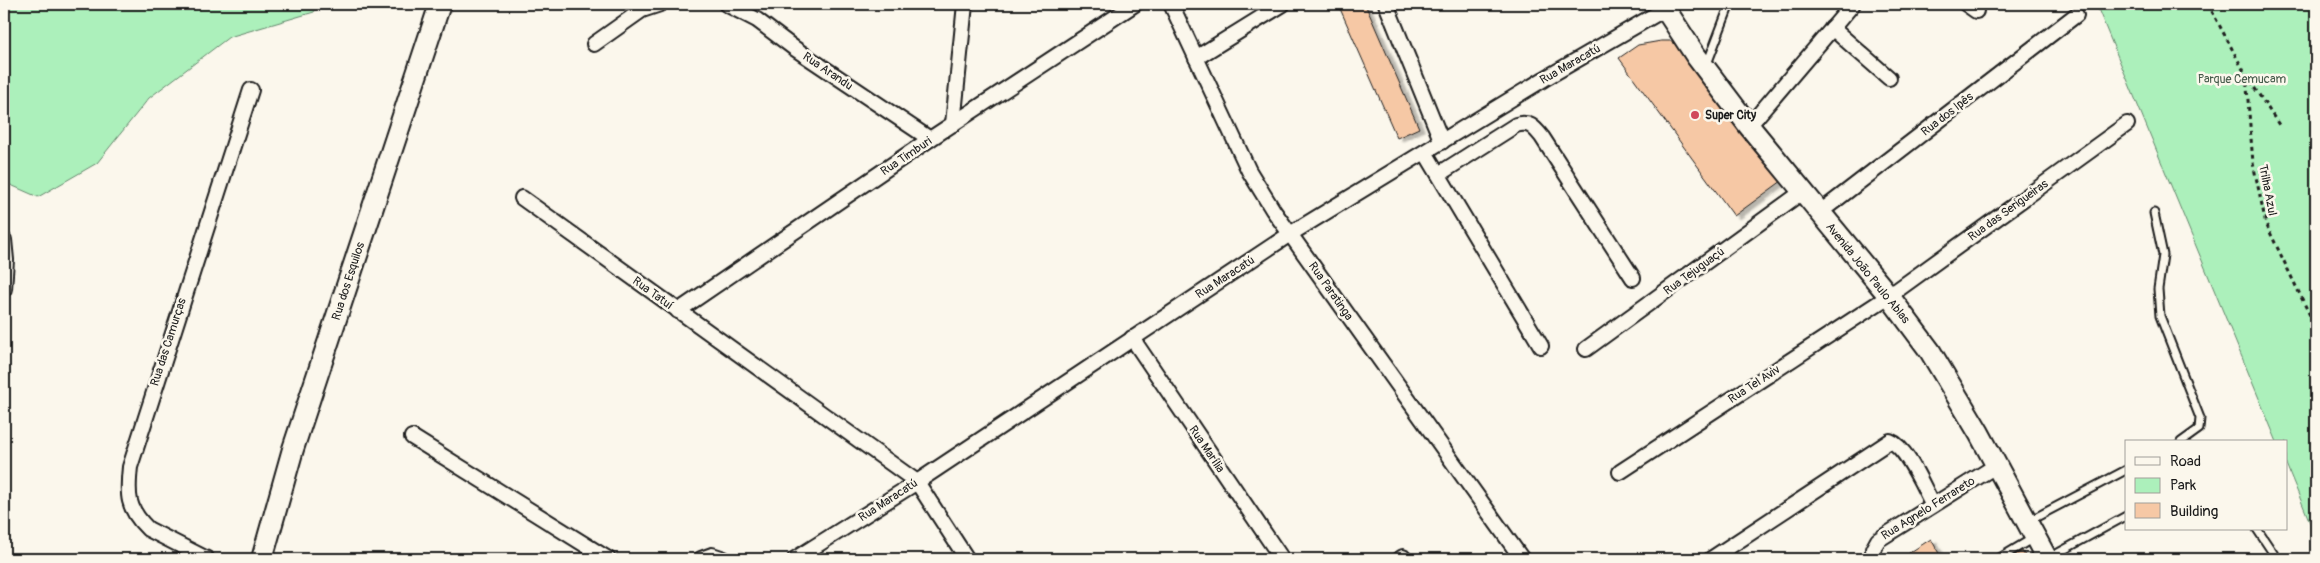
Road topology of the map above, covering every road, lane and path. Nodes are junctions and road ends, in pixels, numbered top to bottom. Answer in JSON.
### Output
{"nodes":[{"id":1,"x":440,"y":4,"type":"edge"},
{"id":2,"x":660,"y":4,"type":"edge"},
{"id":3,"x":726,"y":4,"type":"edge"},
{"id":4,"x":965,"y":4,"type":"edge"},
{"id":5,"x":1135,"y":4,"type":"edge"},
{"id":6,"x":1171,"y":4,"type":"edge"},
{"id":7,"x":1283,"y":4,"type":"edge"},
{"id":8,"x":1386,"y":4,"type":"edge"},
{"id":9,"x":1730,"y":4,"type":"edge"},
{"id":10,"x":1853,"y":4,"type":"edge"},
{"id":11,"x":2208,"y":4,"type":"edge"},
{"id":12,"x":1664,"y":7,"type":"edge"},
{"id":13,"x":2076,"y":15,"type":"dead end"},
{"id":14,"x":1832,"y":28,"type":"junction"},
{"id":15,"x":594,"y":44,"type":"dead end"},
{"id":16,"x":1196,"y":58,"type":"junction"},
{"id":17,"x":1706,"y":69,"type":"junction"},
{"id":18,"x":2246,"y":75,"type":"junction"},
{"id":19,"x":1889,"y":78,"type":"dead end"},
{"id":20,"x":251,"y":90,"type":"dead end"},
{"id":21,"x":953,"y":124,"type":"junction"},
{"id":22,"x":2127,"y":124,"type":"dead end"},
{"id":23,"x":1749,"y":126,"type":"junction"},
{"id":24,"x":2281,"y":128,"type":"dead end"},
{"id":25,"x":930,"y":140,"type":"junction"},
{"id":26,"x":1442,"y":142,"type":"junction"},
{"id":27,"x":1425,"y":152,"type":"junction"},
{"id":28,"x":1439,"y":174,"type":"junction"},
{"id":29,"x":1802,"y":192,"type":"junction"},
{"id":30,"x":522,"y":198,"type":"dead end"},
{"id":31,"x":1819,"y":213,"type":"junction"},
{"id":32,"x":2154,"y":213,"type":"dead end"},
{"id":33,"x":1290,"y":234,"type":"junction"},
{"id":34,"x":4,"y":240,"type":"edge"},
{"id":35,"x":1633,"y":278,"type":"dead end"},
{"id":36,"x":4,"y":289,"type":"edge"},
{"id":37,"x":1889,"y":296,"type":"junction"},
{"id":38,"x":678,"y":311,"type":"junction"},
{"id":39,"x":2316,"y":328,"type":"edge"},
{"id":40,"x":1132,"y":338,"type":"junction"},
{"id":41,"x":1541,"y":346,"type":"dead end"},
{"id":42,"x":1586,"y":350,"type":"dead end"},
{"id":43,"x":412,"y":437,"type":"dead end"},
{"id":44,"x":2184,"y":440,"type":"edge"},
{"id":45,"x":1996,"y":466,"type":"junction"},
{"id":46,"x":2125,"y":471,"type":"edge"},
{"id":47,"x":1620,"y":472,"type":"dead end"},
{"id":48,"x":917,"y":482,"type":"junction"},
{"id":49,"x":1933,"y":505,"type":"junction"},
{"id":50,"x":2125,"y":517,"type":"edge"},
{"id":51,"x":2031,"y":530,"type":"junction"},
{"id":52,"x":2258,"y":530,"type":"edge"},
{"id":53,"x":207,"y":559,"type":"edge"},
{"id":54,"x":262,"y":559,"type":"edge"},
{"id":55,"x":608,"y":559,"type":"edge"},
{"id":56,"x":701,"y":559,"type":"edge"},
{"id":57,"x":724,"y":559,"type":"edge"},
{"id":58,"x":795,"y":559,"type":"edge"},
{"id":59,"x":967,"y":559,"type":"edge"},
{"id":60,"x":1282,"y":559,"type":"edge"},
{"id":61,"x":1522,"y":559,"type":"edge"},
{"id":62,"x":1711,"y":559,"type":"edge"},
{"id":63,"x":1874,"y":559,"type":"edge"},
{"id":64,"x":1998,"y":559,"type":"edge"},
{"id":65,"x":2047,"y":559,"type":"edge"},
{"id":66,"x":2276,"y":559,"type":"edge"}],
"edges":[{"from":1,"to":54,"type":"street","name":"Rua dos Esquilos"},
{"from":2,"to":15,"type":"street"},
{"from":3,"to":25,"type":"street","name":"Rua Arandu"},
{"from":4,"to":21,"type":"street"},
{"from":5,"to":21,"type":"street","name":"Rua Timburi"},
{"from":6,"to":16,"type":"street","name":"Rua Paratinga"},
{"from":7,"to":16,"type":"street"},
{"from":8,"to":26,"type":"street"},
{"from":9,"to":17,"type":"lane"},
{"from":10,"to":14,"type":"street"},
{"from":11,"to":18,"type":"path"},
{"from":12,"to":17,"type":"street","name":"Avenida João Paulo Ablas"},
{"from":12,"to":26,"type":"street","name":"Rua Maracatú"},
{"from":13,"to":31,"type":"street","name":"Rua dos Ipês"},
{"from":14,"to":19,"type":"street"},
{"from":14,"to":23,"type":"street"},
{"from":16,"to":33,"type":"street","name":"Rua Paratinga"},
{"from":17,"to":23,"type":"street","name":"Avenida João Paulo Ablas"},
{"from":18,"to":24,"type":"path"},
{"from":18,"to":39,"type":"path","name":"Trilha Azul"},
{"from":20,"to":53,"type":"street","name":"Rua das Camurças"},
{"from":21,"to":25,"type":"street","name":"Rua Timburi"},
{"from":22,"to":37,"type":"street","name":"Rua das Serigueiras"},
{"from":23,"to":29,"type":"street","name":"Avenida João Paulo Ablas"},
{"from":25,"to":38,"type":"street","name":"Rua Timburi"},
{"from":26,"to":27,"type":"street","name":"Rua Maracatú"},
{"from":27,"to":28,"type":"street"},
{"from":27,"to":33,"type":"street","name":"Rua Maracatú"},
{"from":28,"to":35,"type":"street"},
{"from":28,"to":41,"type":"street"},
{"from":29,"to":31,"type":"street","name":"Avenida João Paulo Ablas"},
{"from":29,"to":42,"type":"street","name":"Rua Tejuguaçú"},
{"from":30,"to":38,"type":"street","name":"Rua Tatuí"},
{"from":31,"to":37,"type":"street","name":"Avenida João Paulo Ablas"},
{"from":32,"to":44,"type":"lane"},
{"from":33,"to":40,"type":"street","name":"Rua Maracatú"},
{"from":33,"to":61,"type":"street","name":"Rua Paratinga"},
{"from":34,"to":36,"type":"street"},
{"from":37,"to":45,"type":"street","name":"Avenida João Paulo Ablas"},
{"from":37,"to":47,"type":"street","name":"Rua Tel Aviv"},
{"from":38,"to":48,"type":"street","name":"Rua Tatuí"},
{"from":40,"to":48,"type":"street","name":"Rua Maracatú"},
{"from":40,"to":60,"type":"street","name":"Rua Marília"},
{"from":43,"to":55,"type":"street"},
{"from":45,"to":49,"type":"street","name":"Rua Agnelo Ferrareto"},
{"from":45,"to":51,"type":"street","name":"Avenida João Paulo Ablas"},
{"from":46,"to":51,"type":"lane"},
{"from":48,"to":58,"type":"street","name":"Rua Maracatú"},
{"from":48,"to":59,"type":"street"},
{"from":49,"to":62,"type":"street"},
{"from":49,"to":63,"type":"street","name":"Rua Agnelo Ferrareto"},
{"from":50,"to":65,"type":"lane"},
{"from":51,"to":64,"type":"lane"},
{"from":51,"to":65,"type":"street","name":"Avenida João Paulo Ablas"},
{"from":52,"to":66,"type":"lane"},
{"from":56,"to":57,"type":"street"}]}
